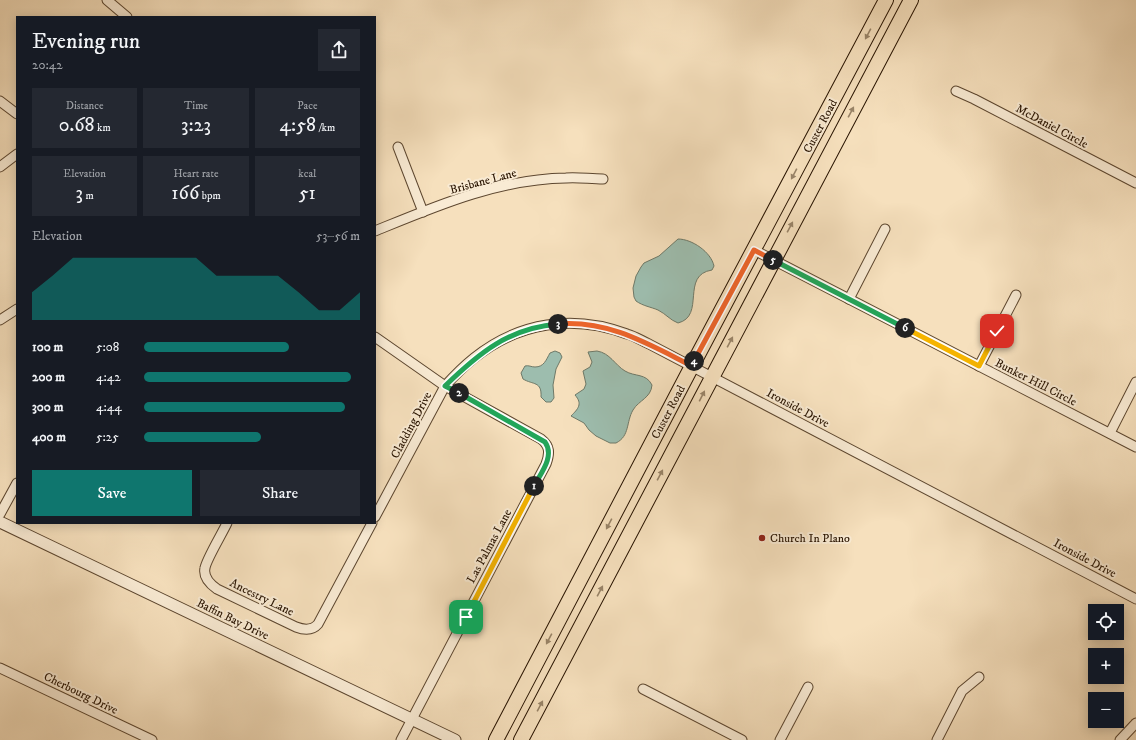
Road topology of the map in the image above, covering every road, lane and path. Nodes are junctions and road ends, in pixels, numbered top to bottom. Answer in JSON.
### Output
{"nodes":[{"id":1,"x":107,"y":0,"type":"edge"},
{"id":2,"x":886,"y":0,"type":"edge"},
{"id":3,"x":910,"y":0,"type":"edge"},
{"id":4,"x":126,"y":16,"type":"edge"},
{"id":5,"x":956,"y":91,"type":"dead end"},
{"id":6,"x":0,"y":101,"type":"edge"},
{"id":7,"x":16,"y":113,"type":"edge"},
{"id":8,"x":398,"y":147,"type":"dead end"},
{"id":9,"x":16,"y":155,"type":"edge"},
{"id":10,"x":0,"y":167,"type":"edge"},
{"id":11,"x":603,"y":179,"type":"dead end"},
{"id":12,"x":1136,"y":183,"type":"edge"},
{"id":13,"x":423,"y":212,"type":"junction"},
{"id":14,"x":885,"y":229,"type":"dead end"},
{"id":15,"x":376,"y":231,"type":"edge"},
{"id":16,"x":754,"y":250,"type":"junction"},
{"id":17,"x":773,"y":260,"type":"junction"},
{"id":18,"x":1016,"y":296,"type":"dead end"},
{"id":19,"x":849,"y":299,"type":"junction"},
{"id":20,"x":16,"y":310,"type":"edge"},
{"id":21,"x":0,"y":320,"type":"edge"},
{"id":22,"x":376,"y":338,"type":"edge"},
{"id":23,"x":692,"y":366,"type":"junction"},
{"id":24,"x":979,"y":366,"type":"junction"},
{"id":25,"x":712,"y":376,"type":"junction"},
{"id":26,"x":1136,"y":382,"type":"edge"},
{"id":27,"x":445,"y":386,"type":"junction"},
{"id":28,"x":1110,"y":433,"type":"junction"},
{"id":29,"x":1136,"y":447,"type":"edge"},
{"id":30,"x":16,"y":485,"type":"edge"},
{"id":31,"x":0,"y":514,"type":"edge"},
{"id":32,"x":376,"y":516,"type":"edge"},
{"id":33,"x":0,"y":522,"type":"edge"},
{"id":34,"x":226,"y":524,"type":"edge"},
{"id":35,"x":371,"y":524,"type":"edge"},
{"id":36,"x":1136,"y":599,"type":"edge"},
{"id":37,"x":0,"y":668,"type":"edge"},
{"id":38,"x":979,"y":677,"type":"dead end"},
{"id":39,"x":808,"y":687,"type":"dead end"},
{"id":40,"x":643,"y":689,"type":"dead end"},
{"id":41,"x":412,"y":719,"type":"junction"},
{"id":42,"x":1136,"y":723,"type":"edge"},
{"id":43,"x":152,"y":740,"type":"edge"},
{"id":44,"x":401,"y":740,"type":"edge"},
{"id":45,"x":455,"y":740,"type":"edge"},
{"id":46,"x":496,"y":740,"type":"edge"},
{"id":47,"x":521,"y":740,"type":"edge"},
{"id":48,"x":742,"y":740,"type":"edge"},
{"id":49,"x":780,"y":740,"type":"edge"},
{"id":50,"x":937,"y":740,"type":"edge"},
{"id":51,"x":1120,"y":740,"type":"edge"}],
"edges":[{"from":1,"to":4,"type":"street"},
{"from":2,"to":16,"type":"main road","name":"Custer Road","one_way":true},
{"from":17,"to":3,"type":"main road","name":"Custer Road","one_way":true},
{"from":5,"to":12,"type":"street","name":"McDaniel Circle"},
{"from":6,"to":7,"type":"street"},
{"from":8,"to":13,"type":"street"},
{"from":9,"to":10,"type":"street"},
{"from":11,"to":13,"type":"street","name":"Brisbane Lane"},
{"from":13,"to":15,"type":"street","name":"Brisbane Lane"},
{"from":14,"to":19,"type":"street"},
{"from":16,"to":17,"type":"street","name":"Bunker Hill Circle"},
{"from":16,"to":23,"type":"main road","name":"Custer Road"},
{"from":17,"to":19,"type":"street","name":"Bunker Hill Circle"},
{"from":25,"to":17,"type":"main road","name":"Custer Road","one_way":true},
{"from":18,"to":24,"type":"street"},
{"from":19,"to":24,"type":"street","name":"Bunker Hill Circle"},
{"from":20,"to":21,"type":"street"},
{"from":22,"to":27,"type":"street"},
{"from":23,"to":25,"type":"street","name":"Ironside Drive"},
{"from":23,"to":27,"type":"street","name":"Ironside Drive"},
{"from":23,"to":46,"type":"main road","name":"Custer Road","one_way":true},
{"from":24,"to":28,"type":"street","name":"Bunker Hill Circle"},
{"from":25,"to":36,"type":"street","name":"Ironside Drive"},
{"from":47,"to":25,"type":"main road","name":"Custer Road","one_way":true},
{"from":26,"to":28,"type":"street"},
{"from":27,"to":32,"type":"street","name":"Cladding Drive"},
{"from":27,"to":41,"type":"street","name":"Las Palmas Lane"},
{"from":28,"to":29,"type":"street","name":"Bunker Hill Circle"},
{"from":30,"to":31,"type":"street"},
{"from":33,"to":41,"type":"street","name":"Baffin Bay Drive"},
{"from":34,"to":35,"type":"street","name":"Ancestry Lane"},
{"from":37,"to":43,"type":"street","name":"Cherbourg Drive"},
{"from":38,"to":50,"type":"street"},
{"from":39,"to":49,"type":"street"},
{"from":40,"to":48,"type":"street"},
{"from":41,"to":44,"type":"street","name":"Las Palmas Lane"},
{"from":41,"to":45,"type":"street","name":"Baffin Bay Drive"},
{"from":42,"to":51,"type":"street"}]}
